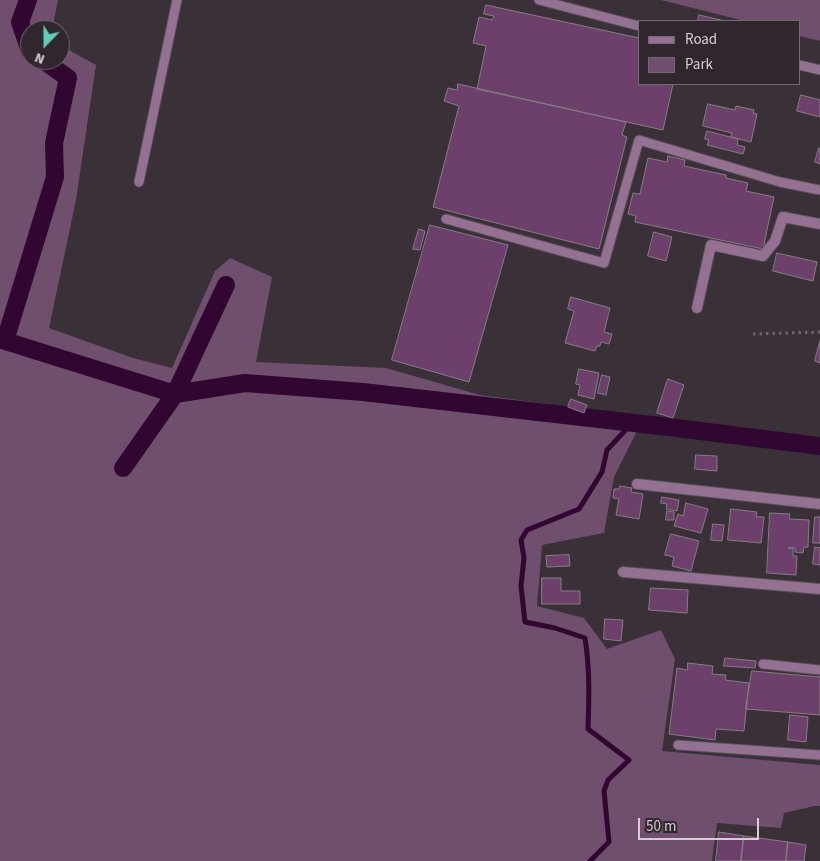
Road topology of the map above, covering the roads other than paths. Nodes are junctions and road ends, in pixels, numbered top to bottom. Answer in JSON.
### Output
{"nodes":[{"id":1,"x":177,"y":0,"type":"edge"},
{"id":2,"x":538,"y":0,"type":"edge"},
{"id":3,"x":638,"y":26,"type":"edge"},
{"id":4,"x":800,"y":65,"type":"edge"},
{"id":5,"x":820,"y":70,"type":"edge"},
{"id":6,"x":140,"y":182,"type":"dead end"},
{"id":7,"x":820,"y":190,"type":"edge"},
{"id":8,"x":446,"y":219,"type":"dead end"},
{"id":9,"x":820,"y":224,"type":"edge"},
{"id":10,"x":697,"y":308,"type":"dead end"},
{"id":11,"x":637,"y":484,"type":"dead end"},
{"id":12,"x":820,"y":504,"type":"edge"},
{"id":13,"x":623,"y":572,"type":"dead end"},
{"id":14,"x":820,"y":589,"type":"edge"},
{"id":15,"x":762,"y":664,"type":"dead end"},
{"id":16,"x":820,"y":670,"type":"edge"},
{"id":17,"x":678,"y":745,"type":"dead end"},
{"id":18,"x":820,"y":756,"type":"edge"}],
"edges":[{"from":1,"to":6,"type":"lane"},
{"from":2,"to":3,"type":"lane"},
{"from":4,"to":5,"type":"lane"},
{"from":7,"to":8,"type":"lane"},
{"from":9,"to":10,"type":"street"},
{"from":11,"to":12,"type":"street"},
{"from":13,"to":14,"type":"street"},
{"from":15,"to":16,"type":"lane"},
{"from":17,"to":18,"type":"lane"}]}
